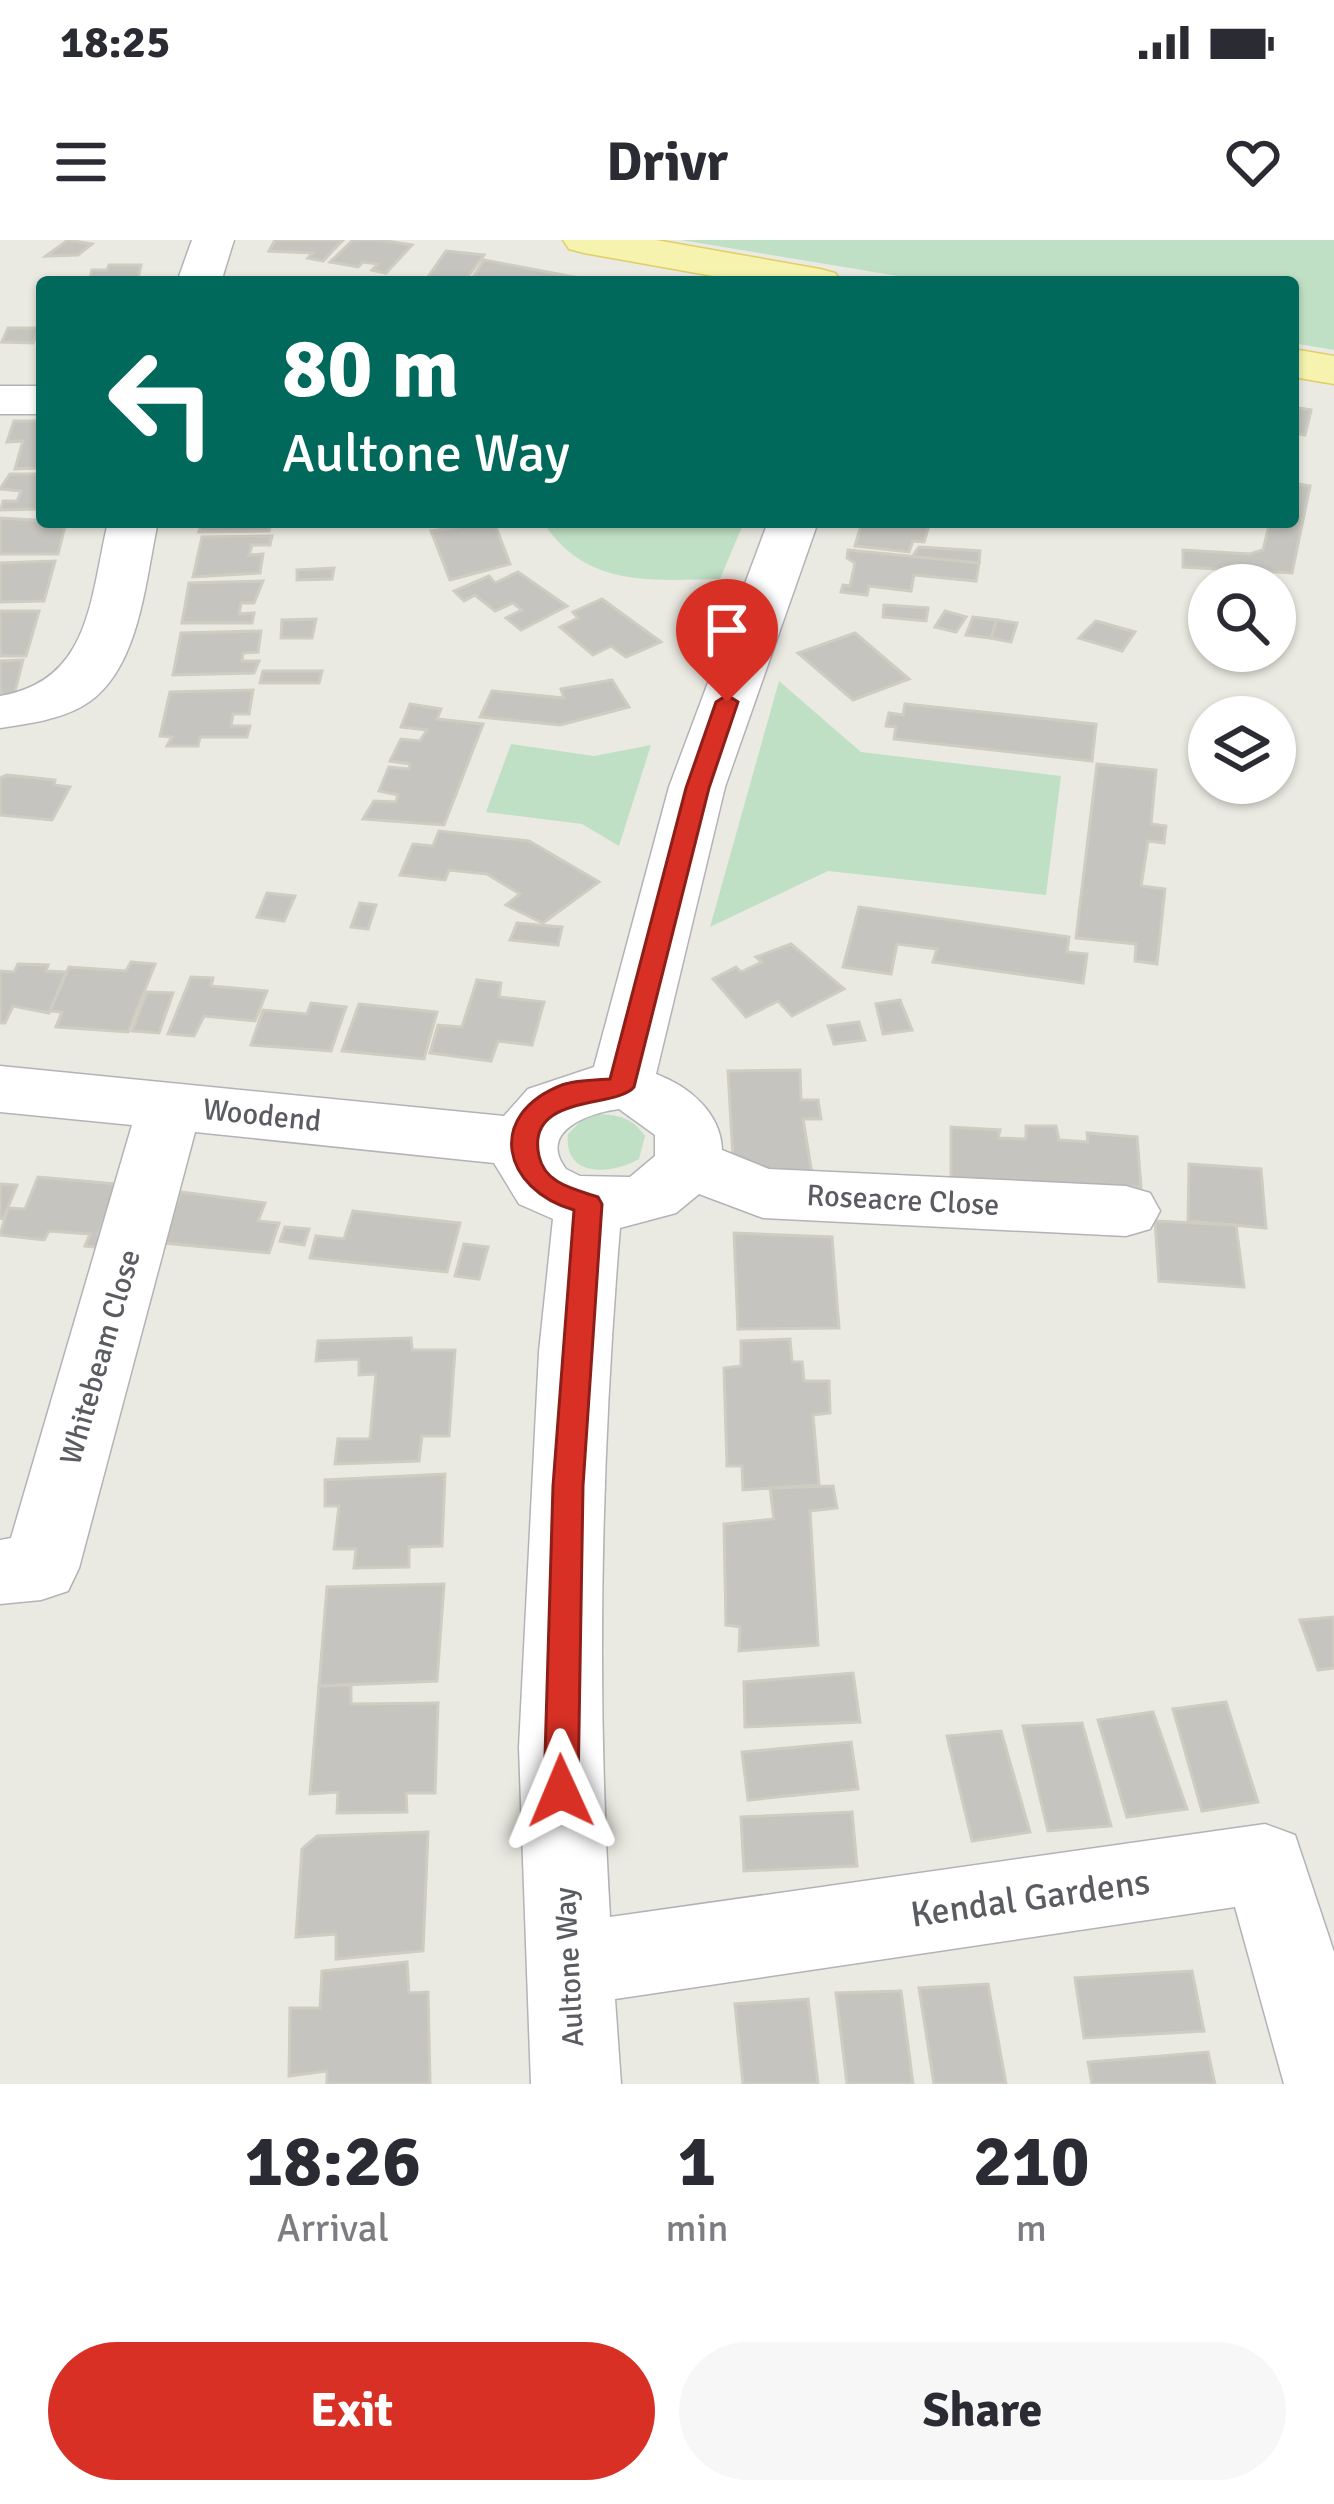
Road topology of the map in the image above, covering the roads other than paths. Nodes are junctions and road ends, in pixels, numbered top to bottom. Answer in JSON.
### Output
{"nodes":[{"id":1,"x":213,"y":240,"type":"edge"},
{"id":2,"x":584,"y":240,"type":"edge"},
{"id":3,"x":201,"y":276,"type":"edge"},
{"id":4,"x":786,"y":276,"type":"edge"},
{"id":5,"x":1299,"y":364,"type":"edge"},
{"id":6,"x":1334,"y":370,"type":"edge"},
{"id":7,"x":0,"y":400,"type":"edge"},
{"id":8,"x":36,"y":400,"type":"edge"},
{"id":9,"x":132,"y":528,"type":"edge"},
{"id":10,"x":792,"y":528,"type":"edge"},
{"id":11,"x":0,"y":712,"type":"edge"},
{"id":12,"x":621,"y":1087,"type":"junction"},
{"id":13,"x":0,"y":1089,"type":"edge"},
{"id":14,"x":170,"y":1106,"type":"junction"},
{"id":15,"x":524,"y":1142,"type":"junction"},
{"id":16,"x":687,"y":1162,"type":"junction"},
{"id":17,"x":588,"y":1204,"type":"junction"},
{"id":18,"x":1126,"y":1211,"type":"dead end"},
{"id":19,"x":0,"y":1572,"type":"edge"},
{"id":20,"x":568,"y":1965,"type":"junction"},
{"id":21,"x":576,"y":2084,"type":"edge"},
{"id":22,"x":1329,"y":2084,"type":"edge"}],
"edges":[{"from":1,"to":3,"type":"street"},
{"from":2,"to":4,"type":"main road"},
{"from":5,"to":6,"type":"main road"},
{"from":7,"to":8,"type":"street"},
{"from":9,"to":11,"type":"street"},
{"from":10,"to":12,"type":"street"},
{"from":12,"to":15,"type":"street"},
{"from":12,"to":16,"type":"street"},
{"from":13,"to":14,"type":"street","name":"Woodend"},
{"from":14,"to":15,"type":"street","name":"Woodend"},
{"from":14,"to":19,"type":"street","name":"Whitebeam Close"},
{"from":15,"to":17,"type":"street"},
{"from":16,"to":17,"type":"street"},
{"from":16,"to":18,"type":"street","name":"Roseacre Close"},
{"from":17,"to":20,"type":"street","name":"Aultone Way"},
{"from":20,"to":21,"type":"street","name":"Aultone Way"},
{"from":20,"to":22,"type":"street","name":"Kendal Gardens"}]}
